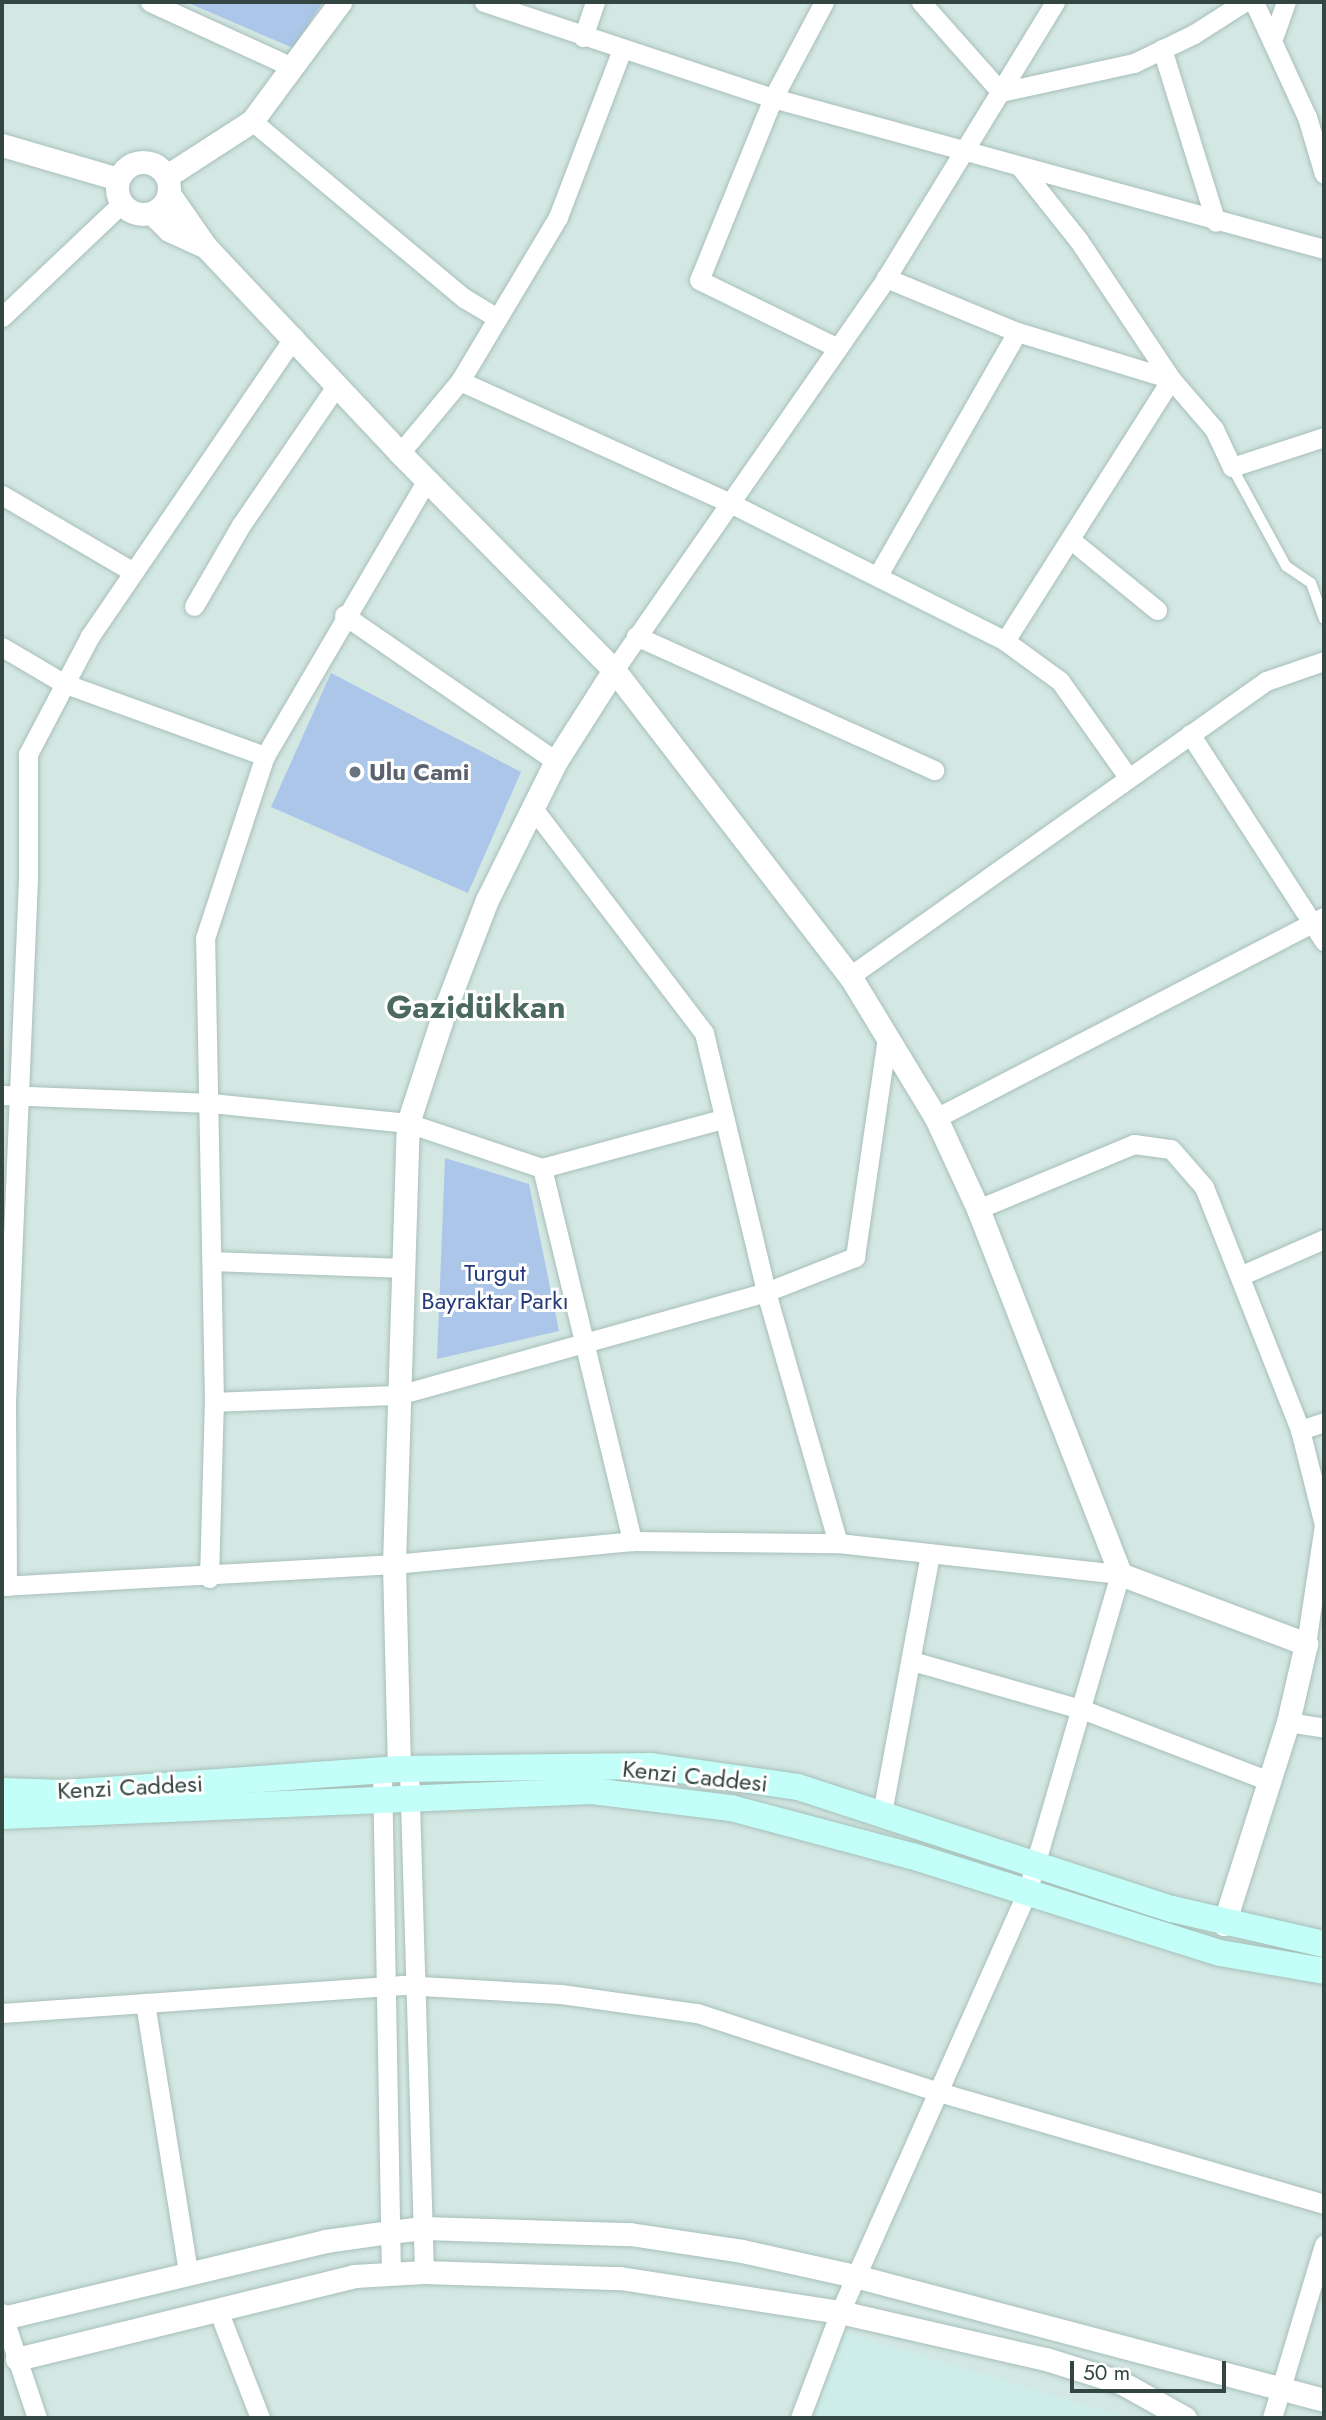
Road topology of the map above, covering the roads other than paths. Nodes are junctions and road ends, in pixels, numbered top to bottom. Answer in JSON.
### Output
{"nodes":[{"id":1,"x":150,"y":2,"type":"edge"},
{"id":2,"x":340,"y":2,"type":"edge"},
{"id":3,"x":484,"y":2,"type":"edge"},
{"id":4,"x":595,"y":2,"type":"edge"},
{"id":5,"x":824,"y":2,"type":"edge"},
{"id":6,"x":921,"y":2,"type":"edge"},
{"id":7,"x":1055,"y":2,"type":"edge"},
{"id":8,"x":1244,"y":2,"type":"edge"},
{"id":9,"x":1254,"y":2,"type":"edge"},
{"id":10,"x":1286,"y":2,"type":"edge"},
{"id":11,"x":583,"y":37,"type":"junction"},
{"id":12,"x":1272,"y":41,"type":"junction"},
{"id":13,"x":622,"y":49,"type":"junction"},
{"id":14,"x":1163,"y":50,"type":"junction"},
{"id":15,"x":292,"y":67,"type":"junction"},
{"id":16,"x":1001,"y":92,"type":"junction"},
{"id":17,"x":773,"y":98,"type":"junction"},
{"id":18,"x":1316,"y":117,"type":"edge"},
{"id":19,"x":252,"y":121,"type":"junction"},
{"id":20,"x":2,"y":145,"type":"edge"},
{"id":21,"x":964,"y":153,"type":"junction"},
{"id":22,"x":1021,"y":168,"type":"junction"},
{"id":23,"x":1324,"y":174,"type":"edge"},
{"id":24,"x":118,"y":179,"type":"junction"},
{"id":25,"x":168,"y":185,"type":"junction"},
{"id":26,"x":121,"y":204,"type":"junction"},
{"id":27,"x":152,"y":213,"type":"junction"},
{"id":28,"x":1216,"y":222,"type":"junction"},
{"id":29,"x":206,"y":247,"type":"junction"},
{"id":30,"x":1324,"y":249,"type":"edge"},
{"id":31,"x":886,"y":278,"type":"junction"},
{"id":32,"x":2,"y":317,"type":"edge"},
{"id":33,"x":497,"y":318,"type":"junction"},
{"id":34,"x":1017,"y":332,"type":"junction"},
{"id":35,"x":294,"y":337,"type":"junction"},
{"id":36,"x":836,"y":347,"type":"junction"},
{"id":37,"x":1171,"y":379,"type":"junction"},
{"id":38,"x":460,"y":381,"type":"junction"},
{"id":39,"x":337,"y":385,"type":"junction"},
{"id":40,"x":1324,"y":437,"type":"edge"},
{"id":41,"x":400,"y":453,"type":"junction"},
{"id":42,"x":1231,"y":467,"type":"junction"},
{"id":43,"x":427,"y":480,"type":"junction"},
{"id":44,"x":2,"y":495,"type":"edge"},
{"id":45,"x":728,"y":502,"type":"junction"},
{"id":46,"x":1071,"y":540,"type":"junction"},
{"id":47,"x":134,"y":572,"type":"junction"},
{"id":48,"x":878,"y":575,"type":"junction"},
{"id":49,"x":194,"y":606,"type":"dead end"},
{"id":50,"x":1157,"y":610,"type":"dead end"},
{"id":51,"x":344,"y":615,"type":"junction"},
{"id":52,"x":1324,"y":619,"type":"edge"},
{"id":53,"x":636,"y":636,"type":"junction"},
{"id":54,"x":1005,"y":641,"type":"junction"},
{"id":55,"x":2,"y":647,"type":"edge"},
{"id":56,"x":1324,"y":661,"type":"edge"},
{"id":57,"x":614,"y":670,"type":"junction"},
{"id":58,"x":63,"y":682,"type":"junction"},
{"id":59,"x":1190,"y":734,"type":"junction"},
{"id":60,"x":265,"y":756,"type":"junction"},
{"id":61,"x":556,"y":761,"type":"junction"},
{"id":62,"x":934,"y":771,"type":"dead end"},
{"id":63,"x":1128,"y":777,"type":"junction"},
{"id":64,"x":532,"y":807,"type":"junction"},
{"id":65,"x":1318,"y":920,"type":"edge"},
{"id":66,"x":1324,"y":941,"type":"edge"},
{"id":67,"x":850,"y":976,"type":"junction"},
{"id":68,"x":887,"y":1038,"type":"junction"},
{"id":69,"x":10,"y":1096,"type":"edge"},
{"id":70,"x":211,"y":1103,"type":"junction"},
{"id":71,"x":936,"y":1118,"type":"junction"},
{"id":72,"x":722,"y":1119,"type":"junction"},
{"id":73,"x":408,"y":1123,"type":"junction"},
{"id":74,"x":542,"y":1168,"type":"junction"},
{"id":75,"x":978,"y":1209,"type":"junction"},
{"id":76,"x":1324,"y":1239,"type":"edge"},
{"id":77,"x":213,"y":1261,"type":"junction"},
{"id":78,"x":402,"y":1268,"type":"junction"},
{"id":79,"x":1242,"y":1275,"type":"junction"},
{"id":80,"x":766,"y":1292,"type":"junction"},
{"id":81,"x":583,"y":1344,"type":"junction"},
{"id":82,"x":398,"y":1395,"type":"junction"},
{"id":83,"x":214,"y":1402,"type":"junction"},
{"id":84,"x":1324,"y":1422,"type":"edge"},
{"id":85,"x":1300,"y":1430,"type":"junction"},
{"id":86,"x":632,"y":1541,"type":"junction"},
{"id":87,"x":838,"y":1543,"type":"junction"},
{"id":88,"x":930,"y":1553,"type":"junction"},
{"id":89,"x":394,"y":1564,"type":"junction"},
{"id":90,"x":1120,"y":1574,"type":"junction"},
{"id":91,"x":209,"y":1577,"type":"junction"},
{"id":92,"x":5,"y":1586,"type":"edge"},
{"id":93,"x":1306,"y":1644,"type":"junction"},
{"id":94,"x":912,"y":1661,"type":"junction"},
{"id":95,"x":1084,"y":1710,"type":"junction"},
{"id":96,"x":1288,"y":1723,"type":"junction"},
{"id":97,"x":1324,"y":1728,"type":"edge"},
{"id":98,"x":397,"y":1769,"type":"junction"},
{"id":99,"x":1269,"y":1781,"type":"junction"},
{"id":100,"x":2,"y":1791,"type":"edge"},
{"id":101,"x":411,"y":1798,"type":"junction"},
{"id":102,"x":383,"y":1799,"type":"junction"},
{"id":103,"x":882,"y":1813,"type":"junction"},
{"id":104,"x":2,"y":1816,"type":"edge"},
{"id":105,"x":1037,"y":1861,"type":"junction"},
{"id":106,"x":1027,"y":1892,"type":"junction"},
{"id":107,"x":1224,"y":1924,"type":"junction"},
{"id":108,"x":1324,"y":1944,"type":"edge"},
{"id":109,"x":1324,"y":1970,"type":"edge"},
{"id":110,"x":388,"y":1986,"type":"junction"},
{"id":111,"x":416,"y":1986,"type":"junction"},
{"id":112,"x":145,"y":2003,"type":"junction"},
{"id":113,"x":2,"y":2013,"type":"edge"},
{"id":114,"x":939,"y":2092,"type":"junction"},
{"id":115,"x":1324,"y":2204,"type":"edge"},
{"id":116,"x":423,"y":2228,"type":"junction"},
{"id":117,"x":390,"y":2232,"type":"junction"},
{"id":118,"x":1324,"y":2245,"type":"edge"},
{"id":119,"x":188,"y":2272,"type":"junction"},
{"id":120,"x":424,"y":2272,"type":"junction"},
{"id":121,"x":391,"y":2274,"type":"junction"},
{"id":122,"x":859,"y":2277,"type":"junction"},
{"id":123,"x":218,"y":2310,"type":"junction"},
{"id":124,"x":840,"y":2312,"type":"junction"},
{"id":125,"x":4,"y":2326,"type":"edge"},
{"id":126,"x":17,"y":2359,"type":"junction"},
{"id":127,"x":1282,"y":2390,"type":"junction"},
{"id":128,"x":1324,"y":2400,"type":"edge"},
{"id":129,"x":37,"y":2418,"type":"edge"},
{"id":130,"x":260,"y":2418,"type":"edge"},
{"id":131,"x":800,"y":2418,"type":"edge"},
{"id":132,"x":1185,"y":2418,"type":"edge"},
{"id":133,"x":1272,"y":2418,"type":"edge"}],
"edges":[{"from":1,"to":15,"type":"street"},
{"from":2,"to":15,"type":"street"},
{"from":3,"to":11,"type":"street"},
{"from":4,"to":11,"type":"street"},
{"from":5,"to":17,"type":"street"},
{"from":6,"to":16,"type":"street"},
{"from":7,"to":16,"type":"street"},
{"from":8,"to":14,"type":"street"},
{"from":9,"to":12,"type":"street"},
{"from":10,"to":12,"type":"street"},
{"from":11,"to":13,"type":"street"},
{"from":12,"to":18,"type":"street"},
{"from":13,"to":17,"type":"street"},
{"from":13,"to":33,"type":"street"},
{"from":14,"to":16,"type":"street"},
{"from":14,"to":28,"type":"street"},
{"from":15,"to":19,"type":"street"},
{"from":16,"to":21,"type":"street"},
{"from":17,"to":21,"type":"street"},
{"from":17,"to":36,"type":"street"},
{"from":18,"to":23,"type":"street"},
{"from":19,"to":25,"type":"street"},
{"from":19,"to":33,"type":"street"},
{"from":20,"to":24,"type":"street"},
{"from":21,"to":22,"type":"street"},
{"from":21,"to":31,"type":"street"},
{"from":22,"to":28,"type":"street"},
{"from":22,"to":37,"type":"street"},
{"from":24,"to":25,"type":"street"},
{"from":24,"to":26,"type":"street"},
{"from":25,"to":27,"type":"street"},
{"from":25,"to":29,"type":"street"},
{"from":26,"to":27,"type":"street"},
{"from":26,"to":32,"type":"street"},
{"from":27,"to":29,"type":"street"},
{"from":28,"to":30,"type":"street"},
{"from":29,"to":35,"type":"street"},
{"from":31,"to":34,"type":"street"},
{"from":31,"to":36,"type":"street"},
{"from":33,"to":38,"type":"street"},
{"from":34,"to":37,"type":"street"},
{"from":34,"to":48,"type":"street"},
{"from":35,"to":39,"type":"street"},
{"from":35,"to":47,"type":"street"},
{"from":36,"to":45,"type":"street"},
{"from":37,"to":42,"type":"street"},
{"from":37,"to":46,"type":"street"},
{"from":38,"to":41,"type":"street"},
{"from":38,"to":45,"type":"street"},
{"from":39,"to":41,"type":"street"},
{"from":39,"to":49,"type":"street"},
{"from":40,"to":42,"type":"street"},
{"from":41,"to":43,"type":"street"},
{"from":42,"to":52,"type":"lane"},
{"from":43,"to":51,"type":"street"},
{"from":43,"to":57,"type":"street"},
{"from":44,"to":47,"type":"street"},
{"from":45,"to":48,"type":"street"},
{"from":45,"to":53,"type":"street"},
{"from":46,"to":50,"type":"street"},
{"from":46,"to":54,"type":"street"},
{"from":47,"to":58,"type":"street"},
{"from":48,"to":54,"type":"street"},
{"from":51,"to":60,"type":"street"},
{"from":51,"to":61,"type":"street"},
{"from":53,"to":57,"type":"street"},
{"from":53,"to":62,"type":"street"},
{"from":54,"to":63,"type":"street"},
{"from":55,"to":58,"type":"street"},
{"from":56,"to":59,"type":"street"},
{"from":57,"to":61,"type":"street"},
{"from":57,"to":67,"type":"street"},
{"from":58,"to":60,"type":"street"},
{"from":58,"to":69,"type":"street"},
{"from":59,"to":63,"type":"street"},
{"from":59,"to":65,"type":"street"},
{"from":60,"to":70,"type":"street"},
{"from":61,"to":64,"type":"street"},
{"from":63,"to":67,"type":"street"},
{"from":64,"to":72,"type":"street"},
{"from":64,"to":73,"type":"street"},
{"from":65,"to":66,"type":"street"},
{"from":65,"to":71,"type":"street"},
{"from":67,"to":68,"type":"street"},
{"from":68,"to":71,"type":"street"},
{"from":68,"to":80,"type":"street"},
{"from":69,"to":70,"type":"street"},
{"from":69,"to":92,"type":"street"},
{"from":70,"to":73,"type":"street"},
{"from":70,"to":77,"type":"street"},
{"from":71,"to":75,"type":"street"},
{"from":72,"to":74,"type":"street"},
{"from":72,"to":80,"type":"street"},
{"from":73,"to":74,"type":"street"},
{"from":73,"to":78,"type":"street"},
{"from":74,"to":81,"type":"street"},
{"from":75,"to":79,"type":"street"},
{"from":75,"to":90,"type":"street"},
{"from":76,"to":79,"type":"street"},
{"from":77,"to":78,"type":"street"},
{"from":77,"to":83,"type":"street"},
{"from":78,"to":82,"type":"street"},
{"from":79,"to":85,"type":"street"},
{"from":80,"to":81,"type":"street"},
{"from":80,"to":87,"type":"street"},
{"from":81,"to":82,"type":"street"},
{"from":81,"to":86,"type":"street"},
{"from":82,"to":83,"type":"street"},
{"from":82,"to":89,"type":"street"},
{"from":83,"to":91,"type":"street"},
{"from":84,"to":85,"type":"street"},
{"from":85,"to":93,"type":"street"},
{"from":86,"to":87,"type":"street"},
{"from":86,"to":89,"type":"street"},
{"from":87,"to":88,"type":"street"},
{"from":88,"to":90,"type":"street"},
{"from":88,"to":94,"type":"street"},
{"from":89,"to":91,"type":"street"},
{"from":89,"to":98,"type":"street"},
{"from":90,"to":93,"type":"street"},
{"from":90,"to":95,"type":"street"},
{"from":91,"to":92,"type":"street"},
{"from":93,"to":96,"type":"street"},
{"from":94,"to":95,"type":"street"},
{"from":94,"to":103,"type":"street"},
{"from":95,"to":99,"type":"street"},
{"from":95,"to":105,"type":"street"},
{"from":96,"to":97,"type":"street"},
{"from":96,"to":99,"type":"street"},
{"from":98,"to":100,"type":"main road","name":"Kenzi Caddesi"},
{"from":98,"to":101,"type":"street"},
{"from":98,"to":102,"type":"street"},
{"from":98,"to":103,"type":"main road","name":"Kenzi Caddesi"},
{"from":99,"to":107,"type":"street"},
{"from":101,"to":102,"type":"main road","name":"Kenzi Caddesi"},
{"from":101,"to":106,"type":"main road","name":"Kenzi Caddesi"},
{"from":101,"to":111,"type":"street"},
{"from":102,"to":104,"type":"main road","name":"Kenzi Caddesi"},
{"from":102,"to":110,"type":"street"},
{"from":103,"to":105,"type":"main road","name":"Kenzi Caddesi"},
{"from":105,"to":106,"type":"street"},
{"from":105,"to":107,"type":"main road","name":"Kenzi Caddesi"},
{"from":106,"to":109,"type":"main road","name":"Kenzi Caddesi"},
{"from":106,"to":114,"type":"street"},
{"from":107,"to":108,"type":"main road","name":"Kenzi Caddesi"},
{"from":110,"to":111,"type":"street"},
{"from":110,"to":112,"type":"street"},
{"from":110,"to":117,"type":"street"},
{"from":111,"to":114,"type":"street"},
{"from":111,"to":116,"type":"street"},
{"from":112,"to":113,"type":"street"},
{"from":112,"to":119,"type":"street"},
{"from":114,"to":115,"type":"street"},
{"from":114,"to":122,"type":"street"},
{"from":116,"to":117,"type":"street"},
{"from":116,"to":120,"type":"street"},
{"from":116,"to":122,"type":"street"},
{"from":117,"to":119,"type":"street"},
{"from":117,"to":121,"type":"street"},
{"from":118,"to":127,"type":"street"},
{"from":119,"to":125,"type":"street"},
{"from":120,"to":121,"type":"street"},
{"from":120,"to":124,"type":"street"},
{"from":121,"to":123,"type":"street"},
{"from":122,"to":124,"type":"street"},
{"from":122,"to":127,"type":"street"},
{"from":123,"to":126,"type":"street"},
{"from":123,"to":130,"type":"street"},
{"from":124,"to":131,"type":"street"},
{"from":124,"to":132,"type":"street"},
{"from":125,"to":126,"type":"street"},
{"from":126,"to":129,"type":"street"},
{"from":127,"to":128,"type":"street"},
{"from":127,"to":133,"type":"street"}]}
